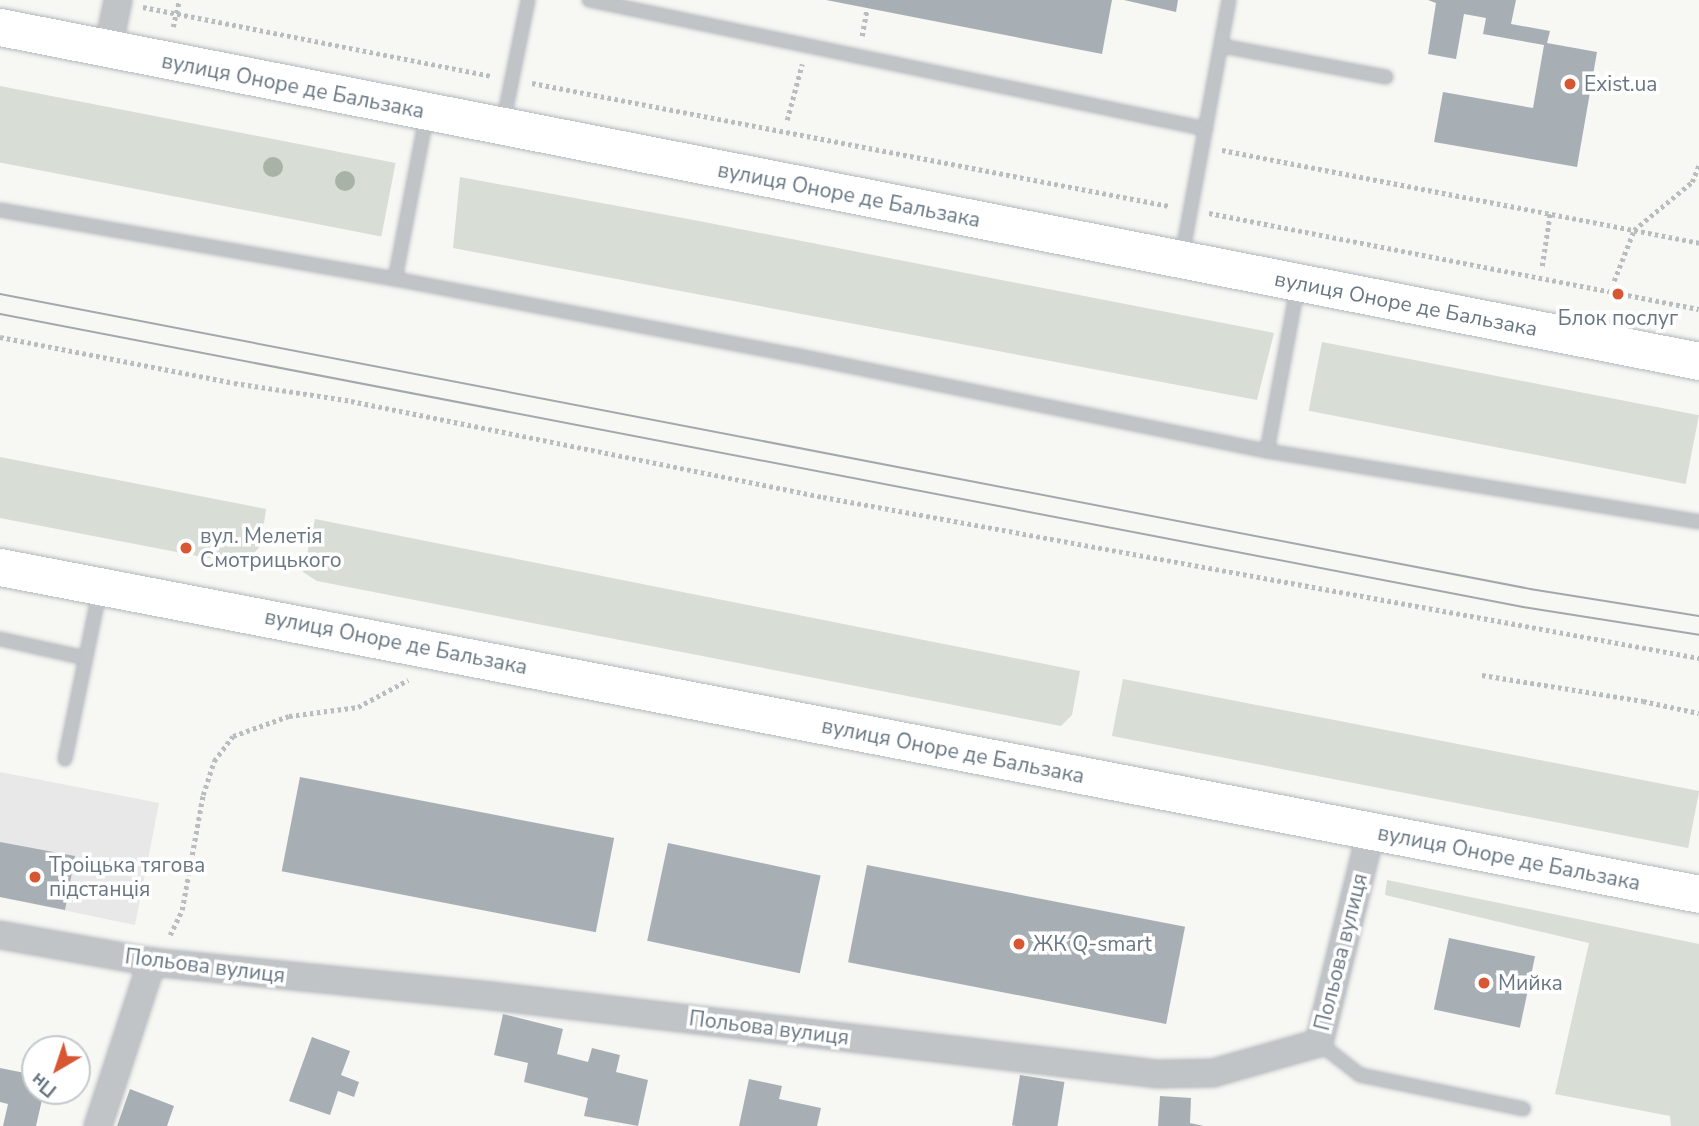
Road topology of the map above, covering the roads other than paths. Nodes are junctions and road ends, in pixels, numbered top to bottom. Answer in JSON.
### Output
{"nodes":[{"id":1,"x":528,"y":0,"type":"edge"},
{"id":2,"x":589,"y":0,"type":"edge"},
{"id":3,"x":1229,"y":0,"type":"edge"},
{"id":4,"x":118,"y":1,"type":"edge"},
{"id":5,"x":0,"y":27,"type":"edge"},
{"id":6,"x":1222,"y":46,"type":"junction"},
{"id":7,"x":108,"y":48,"type":"junction"},
{"id":8,"x":1386,"y":76,"type":"dead end"},
{"id":9,"x":427,"y":113,"type":"junction"},
{"id":10,"x":502,"y":127,"type":"junction"},
{"id":11,"x":1206,"y":129,"type":"junction"},
{"id":12,"x":0,"y":211,"type":"edge"},
{"id":13,"x":1181,"y":260,"type":"junction"},
{"id":14,"x":395,"y":279,"type":"junction"},
{"id":15,"x":1298,"y":283,"type":"junction"},
{"id":16,"x":1699,"y":361,"type":"edge"},
{"id":17,"x":1267,"y":451,"type":"junction"},
{"id":18,"x":1699,"y":522,"type":"edge"},
{"id":19,"x":0,"y":567,"type":"edge"},
{"id":20,"x":101,"y":587,"type":"junction"},
{"id":21,"x":0,"y":639,"type":"edge"},
{"id":22,"x":86,"y":658,"type":"junction"},
{"id":23,"x":65,"y":759,"type":"dead end"},
{"id":24,"x":1371,"y":832,"type":"junction"},
{"id":25,"x":1699,"y":894,"type":"edge"},
{"id":26,"x":0,"y":935,"type":"edge"},
{"id":27,"x":152,"y":962,"type":"junction"},
{"id":28,"x":1319,"y":1043,"type":"junction"},
{"id":29,"x":1524,"y":1109,"type":"dead end"},
{"id":30,"x":98,"y":1126,"type":"edge"}],
"edges":[{"from":1,"to":10,"type":"lane"},
{"from":2,"to":11,"type":"lane"},
{"from":3,"to":6,"type":"lane"},
{"from":4,"to":7,"type":"street"},
{"from":5,"to":7,"type":"street","name":"вулиця Оноре де Бальзака"},
{"from":6,"to":8,"type":"lane"},
{"from":6,"to":11,"type":"lane"},
{"from":7,"to":9,"type":"street","name":"вулиця Оноре де Бальзака"},
{"from":9,"to":10,"type":"street","name":"вулиця Оноре де Бальзака"},
{"from":9,"to":14,"type":"lane"},
{"from":10,"to":13,"type":"street","name":"вулиця Оноре де Бальзака"},
{"from":11,"to":13,"type":"lane"},
{"from":12,"to":14,"type":"lane"},
{"from":13,"to":15,"type":"street","name":"вулиця Оноре де Бальзака"},
{"from":14,"to":17,"type":"lane"},
{"from":15,"to":16,"type":"street","name":"вулиця Оноре де Бальзака"},
{"from":15,"to":17,"type":"lane"},
{"from":17,"to":18,"type":"lane"},
{"from":19,"to":20,"type":"street","name":"вулиця Оноре де Бальзака"},
{"from":20,"to":22,"type":"lane"},
{"from":20,"to":24,"type":"street","name":"вулиця Оноре де Бальзака"},
{"from":21,"to":22,"type":"lane"},
{"from":22,"to":23,"type":"lane"},
{"from":24,"to":25,"type":"street","name":"вулиця Оноре де Бальзака"},
{"from":24,"to":28,"type":"street","name":"Польова вулиця"},
{"from":26,"to":27,"type":"street","name":"Польова вулиця"},
{"from":27,"to":28,"type":"street","name":"Польова вулиця"},
{"from":27,"to":30,"type":"street"},
{"from":28,"to":29,"type":"lane"}]}
